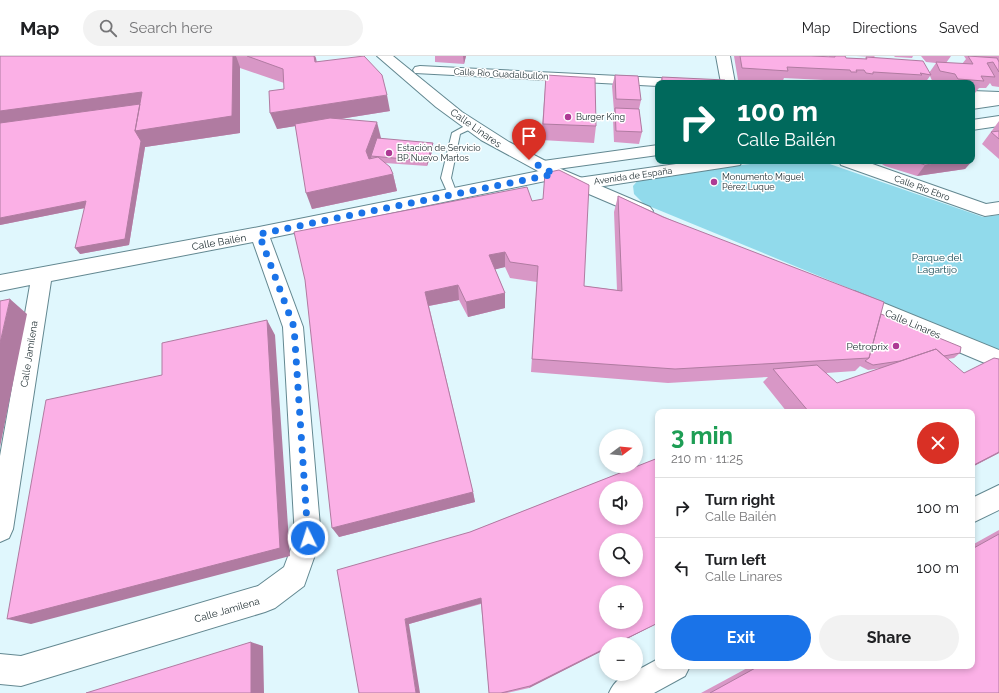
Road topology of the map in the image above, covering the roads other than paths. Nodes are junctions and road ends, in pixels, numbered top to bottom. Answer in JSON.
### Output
{"nodes":[{"id":1,"x":384,"y":56,"type":"edge"},
{"id":2,"x":723,"y":56,"type":"edge"},
{"id":3,"x":420,"y":69,"type":"edge"},
{"id":4,"x":727,"y":80,"type":"edge"},
{"id":5,"x":655,"y":82,"type":"edge"},
{"id":6,"x":975,"y":96,"type":"edge"},
{"id":7,"x":999,"y":98,"type":"edge"},
{"id":8,"x":975,"y":103,"type":"edge"},
{"id":9,"x":999,"y":120,"type":"edge"},
{"id":10,"x":975,"y":124,"type":"edge"},
{"id":11,"x":472,"y":125,"type":"junction"},
{"id":12,"x":655,"y":151,"type":"edge"},
{"id":13,"x":714,"y":164,"type":"edge"},
{"id":14,"x":855,"y":164,"type":"edge"},
{"id":15,"x":549,"y":170,"type":"junction"},
{"id":16,"x":578,"y":184,"type":"junction"},
{"id":17,"x":452,"y":194,"type":"junction"},
{"id":18,"x":999,"y":208,"type":"edge"},
{"id":19,"x":658,"y":217,"type":"edge"},
{"id":20,"x":259,"y":234,"type":"junction"},
{"id":21,"x":42,"y":274,"type":"junction"},
{"id":22,"x":0,"y":283,"type":"edge"},
{"id":23,"x":841,"y":294,"type":"edge"},
{"id":24,"x":999,"y":360,"type":"edge"},
{"id":25,"x":999,"y":497,"type":"edge"},
{"id":26,"x":975,"y":509,"type":"edge"},
{"id":27,"x":0,"y":529,"type":"edge"},
{"id":28,"x":0,"y":669,"type":"edge"},
{"id":29,"x":669,"y":669,"type":"edge"},
{"id":30,"x":624,"y":693,"type":"edge"}],
"edges":[{"from":1,"to":3,"type":"street","name":"Calle Linares"},
{"from":2,"to":4,"type":"street"},
{"from":3,"to":5,"type":"street","name":"Calle Río Guadalbullón"},
{"from":3,"to":11,"type":"street","name":"Calle Linares"},
{"from":6,"to":7,"type":"street"},
{"from":7,"to":8,"type":"street"},
{"from":9,"to":10,"type":"street"},
{"from":11,"to":15,"type":"street","name":"Calle Linares"},
{"from":11,"to":17,"type":"lane"},
{"from":12,"to":15,"type":"street"},
{"from":13,"to":16,"type":"street","name":"Avenida de España"},
{"from":14,"to":18,"type":"street","name":"Calle Río Ebro"},
{"from":15,"to":16,"type":"street","name":"Calle Linares"},
{"from":15,"to":17,"type":"street","name":"Calle Bailén"},
{"from":16,"to":19,"type":"street","name":"Calle Linares"},
{"from":17,"to":20,"type":"street","name":"Calle Bailén"},
{"from":20,"to":21,"type":"street","name":"Calle Bailén"},
{"from":20,"to":28,"type":"street","name":"Calle Jamilena"},
{"from":21,"to":22,"type":"street","name":"Calle Bailén"},
{"from":21,"to":27,"type":"street","name":"Calle Jamilena"},
{"from":23,"to":24,"type":"street","name":"Calle Linares"},
{"from":25,"to":26,"type":"street"},
{"from":29,"to":30,"type":"street"}]}
